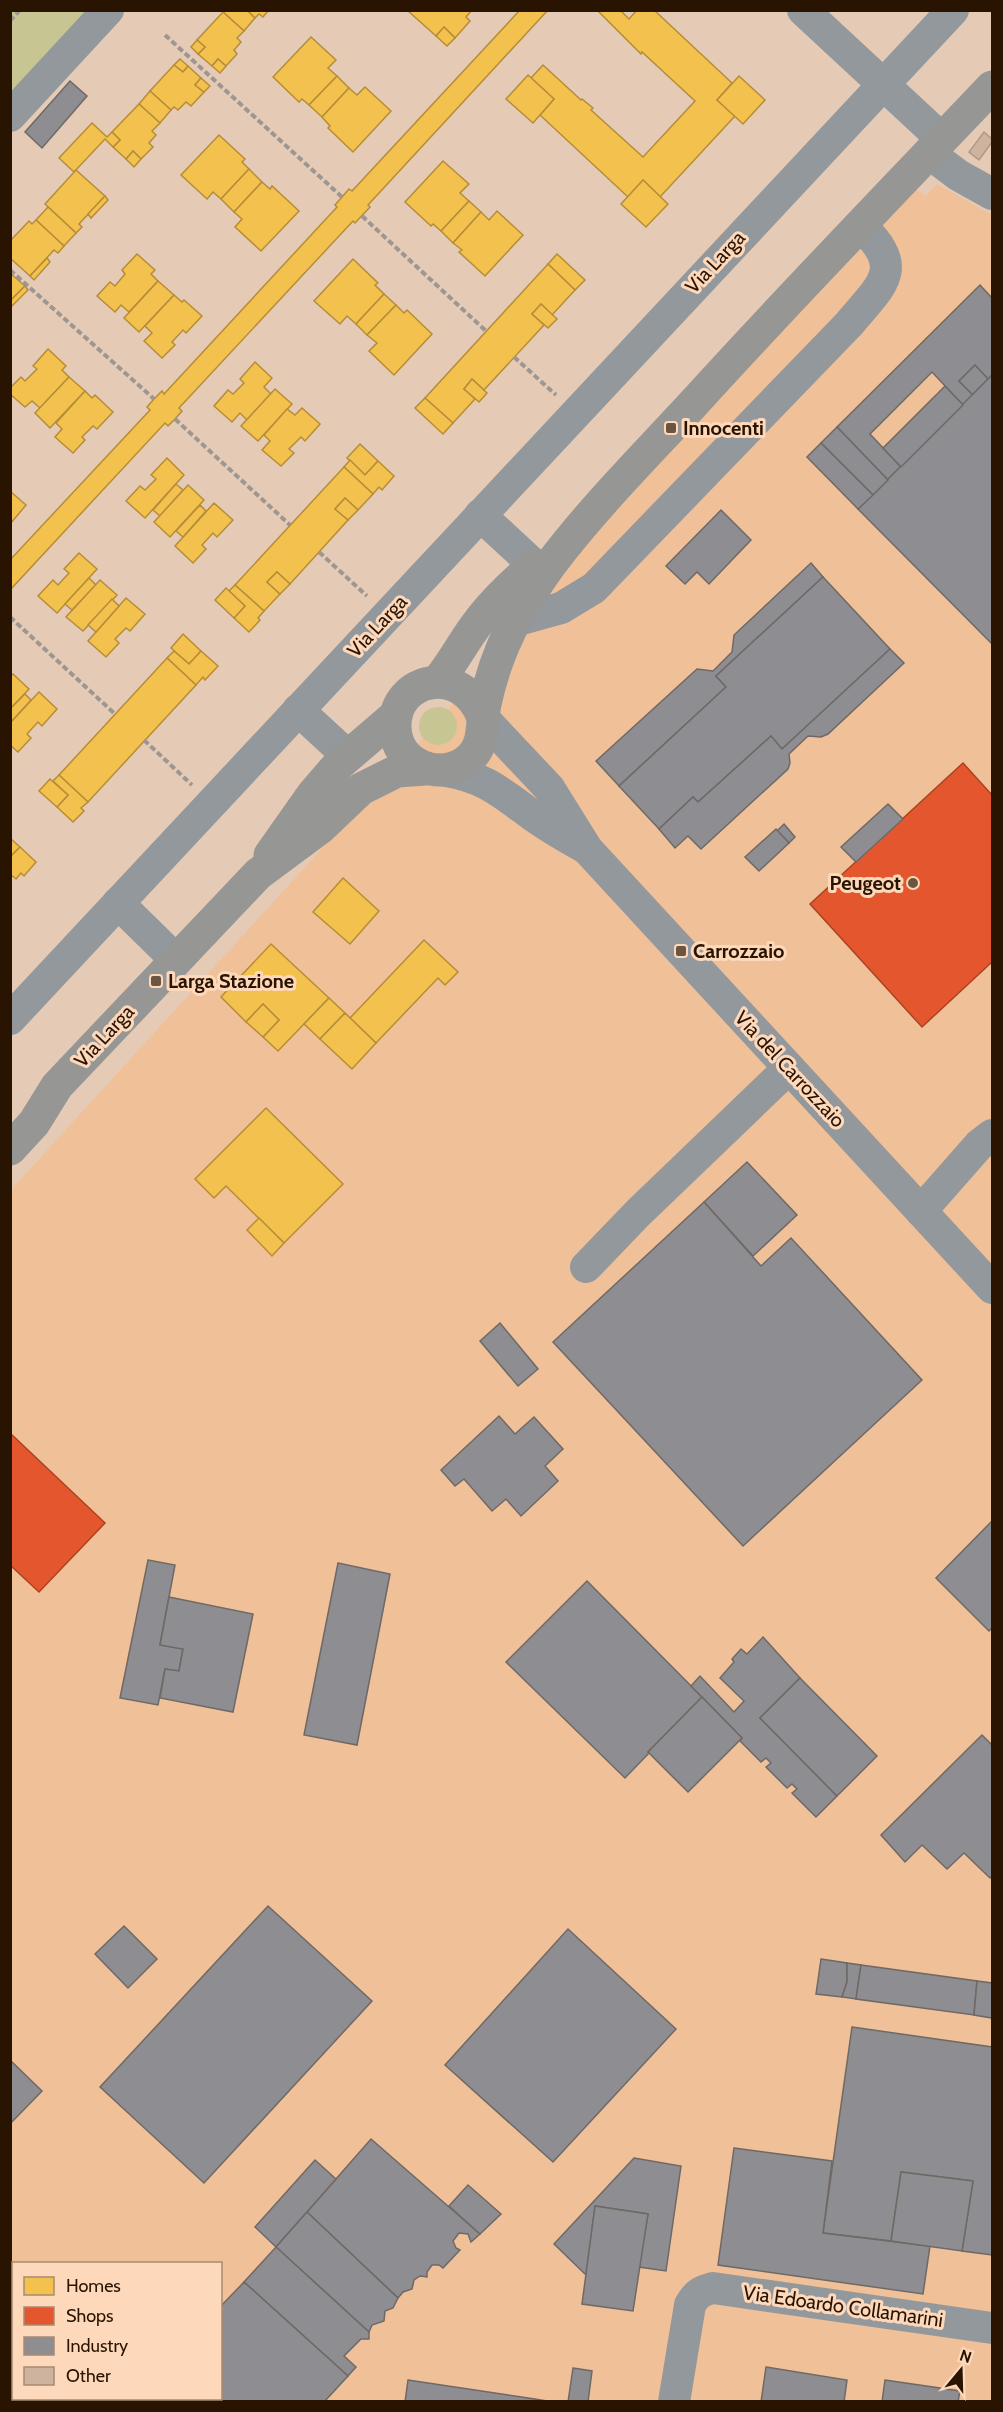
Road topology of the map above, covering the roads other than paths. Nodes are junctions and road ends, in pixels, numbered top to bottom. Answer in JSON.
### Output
{"nodes":[{"id":1,"x":108,"y":10,"type":"edge"},
{"id":2,"x":803,"y":10,"type":"edge"},
{"id":3,"x":953,"y":10,"type":"edge"},
{"id":4,"x":882,"y":84,"type":"junction"},
{"id":5,"x":993,"y":87,"type":"edge"},
{"id":6,"x":10,"y":116,"type":"edge"},
{"id":7,"x":935,"y":146,"type":"junction"},
{"id":8,"x":993,"y":194,"type":"edge"},
{"id":9,"x":860,"y":225,"type":"junction"},
{"id":10,"x":480,"y":515,"type":"junction"},
{"id":11,"x":574,"y":534,"type":"junction"},
{"id":12,"x":534,"y":565,"type":"junction"},
{"id":13,"x":514,"y":621,"type":"junction"},
{"id":14,"x":437,"y":682,"type":"junction"},
{"id":15,"x":298,"y":710,"type":"junction"},
{"id":16,"x":396,"y":715,"type":"junction"},
{"id":17,"x":483,"y":718,"type":"junction"},
{"id":18,"x":348,"y":756,"type":"junction"},
{"id":19,"x":436,"y":770,"type":"junction"},
{"id":20,"x":587,"y":849,"type":"junction"},
{"id":21,"x":258,"y":874,"type":"junction"},
{"id":22,"x":118,"y":903,"type":"junction"},
{"id":23,"x":176,"y":960,"type":"junction"},
{"id":24,"x":10,"y":1019,"type":"edge"},
{"id":25,"x":789,"y":1068,"type":"junction"},
{"id":26,"x":57,"y":1086,"type":"junction"},
{"id":27,"x":10,"y":1113,"type":"edge"},
{"id":28,"x":993,"y":1135,"type":"edge"},
{"id":29,"x":10,"y":1149,"type":"edge"},
{"id":30,"x":921,"y":1211,"type":"junction"},
{"id":31,"x":586,"y":1267,"type":"dead end"},
{"id":32,"x":990,"y":1280,"type":"edge"},
{"id":33,"x":993,"y":2328,"type":"edge"},
{"id":34,"x":674,"y":2402,"type":"edge"}],
"edges":[{"from":1,"to":6,"type":"street"},
{"from":2,"to":4,"type":"street"},
{"from":3,"to":4,"type":"street","name":"Via Larga"},
{"from":4,"to":7,"type":"street"},
{"from":4,"to":10,"type":"street","name":"Via Larga"},
{"from":5,"to":7,"type":"main road","name":"Via Larga"},
{"from":7,"to":8,"type":"street"},
{"from":7,"to":9,"type":"main road","name":"Via Larga"},
{"from":9,"to":11,"type":"main road","name":"Via Larga"},
{"from":9,"to":13,"type":"street"},
{"from":10,"to":12,"type":"street"},
{"from":10,"to":15,"type":"street","name":"Via Larga"},
{"from":11,"to":12,"type":"main road","name":"Via Larga"},
{"from":11,"to":13,"type":"main road","name":"Via Larga"},
{"from":12,"to":14,"type":"main road","name":"Via Larga"},
{"from":13,"to":17,"type":"main road","name":"Via Larga"},
{"from":14,"to":16,"type":"main road","name":"Via Larga"},
{"from":14,"to":17,"type":"main road"},
{"from":15,"to":18,"type":"street"},
{"from":15,"to":22,"type":"street","name":"Via Larga"},
{"from":16,"to":18,"type":"main road","name":"Via Larga"},
{"from":16,"to":19,"type":"main road"},
{"from":17,"to":19,"type":"main road","name":"Via Larga"},
{"from":17,"to":20,"type":"street","name":"Via del Carrozzaio"},
{"from":18,"to":21,"type":"main road","name":"Via Larga"},
{"from":19,"to":20,"type":"street","name":"Via del Carrozzaio"},
{"from":19,"to":21,"type":"main road","name":"Via Larga"},
{"from":20,"to":25,"type":"street","name":"Via del Carrozzaio"},
{"from":21,"to":23,"type":"main road","name":"Via Larga"},
{"from":22,"to":23,"type":"street"},
{"from":22,"to":24,"type":"street","name":"Via Larga"},
{"from":23,"to":26,"type":"main road","name":"Via Larga"},
{"from":25,"to":30,"type":"street","name":"Via del Carrozzaio"},
{"from":25,"to":31,"type":"street"},
{"from":26,"to":27,"type":"main road","name":"Via Larga"},
{"from":26,"to":29,"type":"main road","name":"Via Larga"},
{"from":28,"to":30,"type":"street"},
{"from":30,"to":32,"type":"street","name":"Via del Carrozzaio"},
{"from":33,"to":34,"type":"street","name":"Via Edoardo Collamarini"}]}
